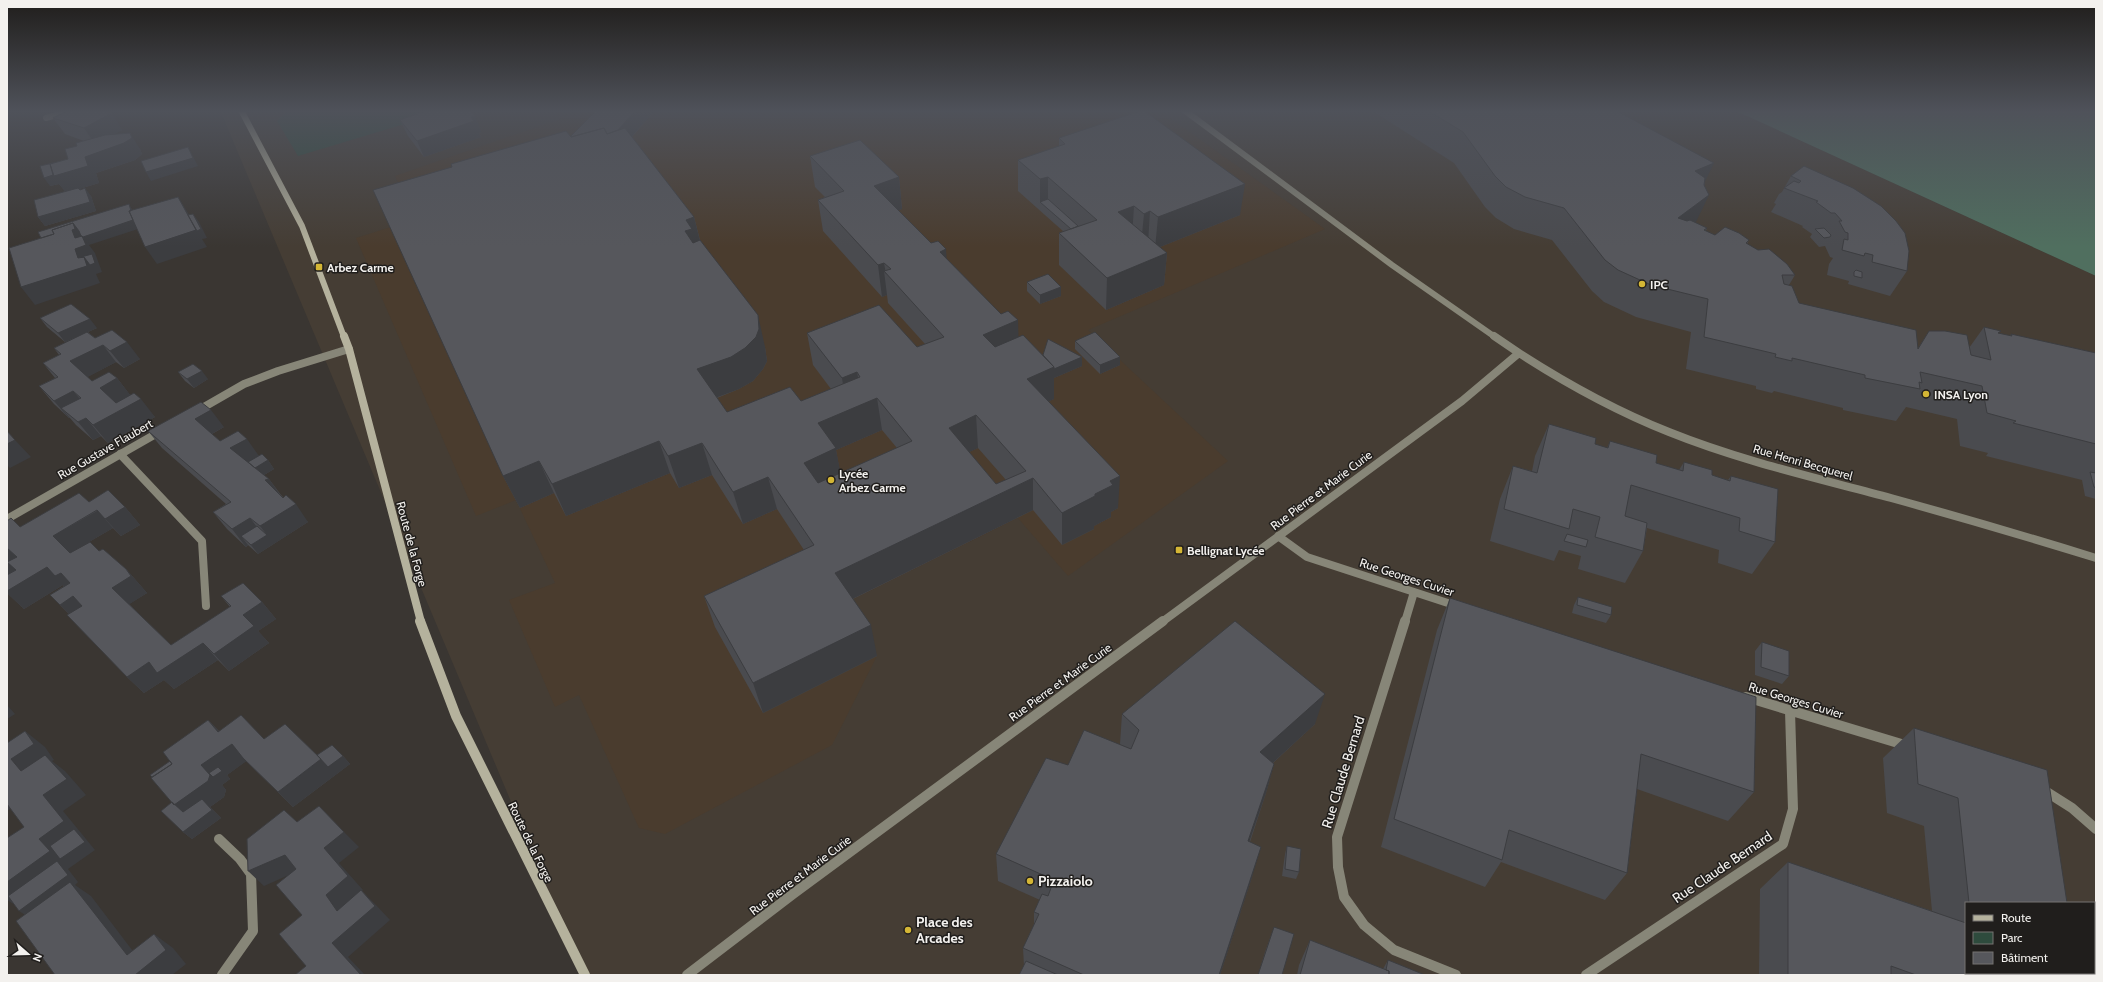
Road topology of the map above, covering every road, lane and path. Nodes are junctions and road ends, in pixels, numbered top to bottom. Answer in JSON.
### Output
{"nodes":[{"id":1,"x":266,"y":156,"type":"edge"},
{"id":2,"x":1245,"y":156,"type":"edge"},
{"id":3,"x":349,"y":349,"type":"junction"},
{"id":4,"x":1518,"y":354,"type":"junction"},
{"id":5,"x":189,"y":415,"type":"edge"},
{"id":6,"x":168,"y":427,"type":"edge"},
{"id":7,"x":120,"y":454,"type":"junction"},
{"id":8,"x":7,"y":519,"type":"edge"},
{"id":9,"x":1278,"y":536,"type":"junction"},
{"id":10,"x":2096,"y":558,"type":"edge"},
{"id":11,"x":1414,"y":592,"type":"junction"},
{"id":12,"x":206,"y":606,"type":"dead end"},
{"id":13,"x":1467,"y":609,"type":"edge"},
{"id":14,"x":1737,"y":694,"type":"edge"},
{"id":15,"x":1790,"y":711,"type":"junction"},
{"id":16,"x":1919,"y":749,"type":"edge"},
{"id":17,"x":2031,"y":784,"type":"edge"},
{"id":18,"x":2096,"y":829,"type":"edge"},
{"id":19,"x":219,"y":839,"type":"dead end"},
{"id":20,"x":222,"y":975,"type":"edge"},
{"id":21,"x":585,"y":975,"type":"edge"},
{"id":22,"x":687,"y":975,"type":"edge"},
{"id":23,"x":1456,"y":975,"type":"edge"},
{"id":24,"x":1586,"y":975,"type":"edge"}],
"edges":[{"from":1,"to":3,"type":"main road","name":"Route de la Forge"},
{"from":2,"to":4,"type":"street"},
{"from":3,"to":5,"type":"street"},
{"from":3,"to":21,"type":"main road","name":"Route de la Forge"},
{"from":4,"to":9,"type":"street","name":"Rue Pierre et Marie Curie"},
{"from":4,"to":10,"type":"street","name":"Rue Henri Becquerel"},
{"from":6,"to":7,"type":"street","name":"Rue Gustave Flaubert"},
{"from":7,"to":8,"type":"street","name":"Rue Gustave Flaubert"},
{"from":7,"to":12,"type":"street"},
{"from":9,"to":11,"type":"street","name":"Rue Georges Cuvier"},
{"from":9,"to":22,"type":"street","name":"Rue Pierre et Marie Curie"},
{"from":11,"to":13,"type":"street","name":"Rue Georges Cuvier"},
{"from":11,"to":23,"type":"street","name":"Rue Claude Bernard"},
{"from":14,"to":15,"type":"street","name":"Rue Georges Cuvier"},
{"from":15,"to":16,"type":"street","name":"Rue Georges Cuvier"},
{"from":15,"to":24,"type":"street","name":"Rue Claude Bernard"},
{"from":17,"to":18,"type":"street"},
{"from":19,"to":20,"type":"street"}]}
